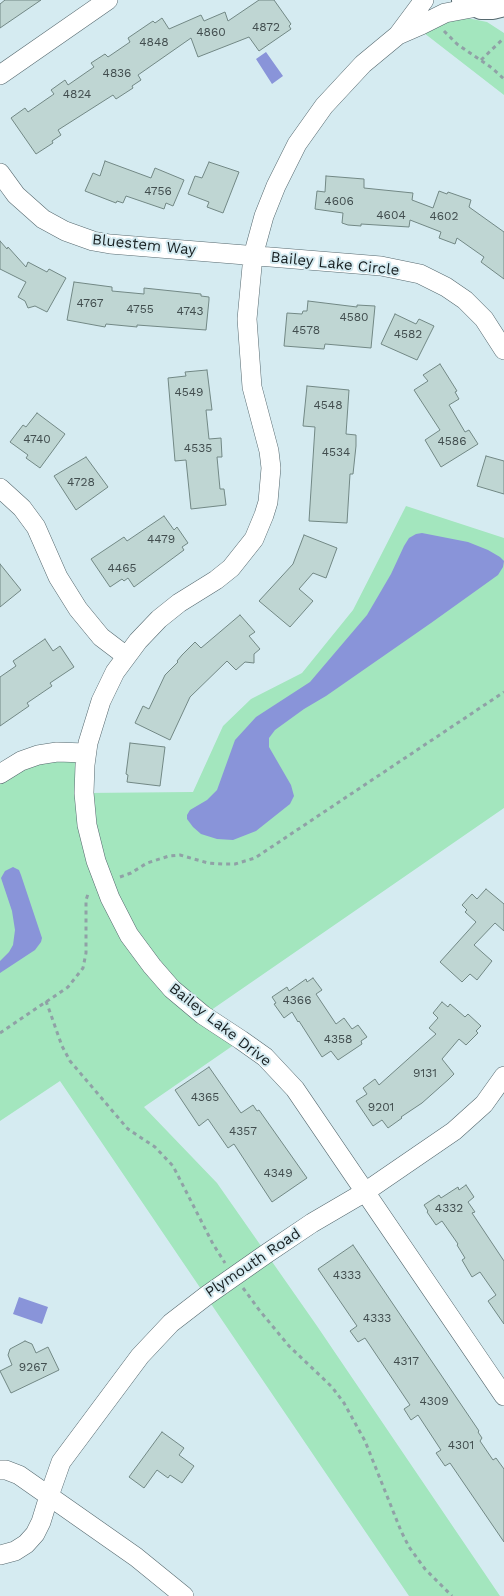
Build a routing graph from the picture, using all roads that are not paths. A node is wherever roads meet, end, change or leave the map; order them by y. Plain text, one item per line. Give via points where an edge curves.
1 (108, 0) edge
2 (424, 0) edge
3 (474, 5) edge
4 (504, 5) edge
5 (504, 21) edge
6 (398, 35) junction
7 (0, 75) edge
8 (0, 173) edge
9 (253, 256) junction
10 (504, 350) edge
11 (0, 488) edge
12 (126, 656) junction
13 (86, 753) junction
14 (0, 774) edge
15 (504, 1076) edge
16 (365, 1192) junction
17 (504, 1396) edge
18 (0, 1470) edge
19 (49, 1496) junction
20 (0, 1555) edge
21 (184, 1596) edge

1 - 7 street
2 - 6 street, Bailey Lake Drive
3 - 4 street via 493,8
3 - 5 street
3 - 6 street, Bailey Lake Drive via 445,13
6 - 9 street, Bailey Lake Drive via 339,88 303,135 273,192
8 - 9 street, Bluestem Way via 36,214 82,238 110,244
9 - 10 street, Bailey Lake Circle via 381,266 420,274 446,287 470,305 484,319
9 - 12 street, Bailey Lake Drive via 247,336 252,387 271,468 264,516 250,545 231,568 168,611
11 - 12 street via 22,508 36,527 58,577 78,610
12 - 13 street, Bailey Lake Drive via 101,701
13 - 14 street via 38,755
13 - 16 street, Bailey Lake Drive via 84,793 91,842 110,898 129,935 172,989 203,1015 252,1048 284,1077
15 - 16 street, Plymouth Road via 465,1123
16 - 17 street, Bailey Lake Drive
16 - 19 street, Plymouth Road via 234,1276 182,1314 148,1346 66,1454
18 - 19 street via 19,1475
19 - 20 street, Plymouth Road via 41,1522 26,1544
19 - 21 street

